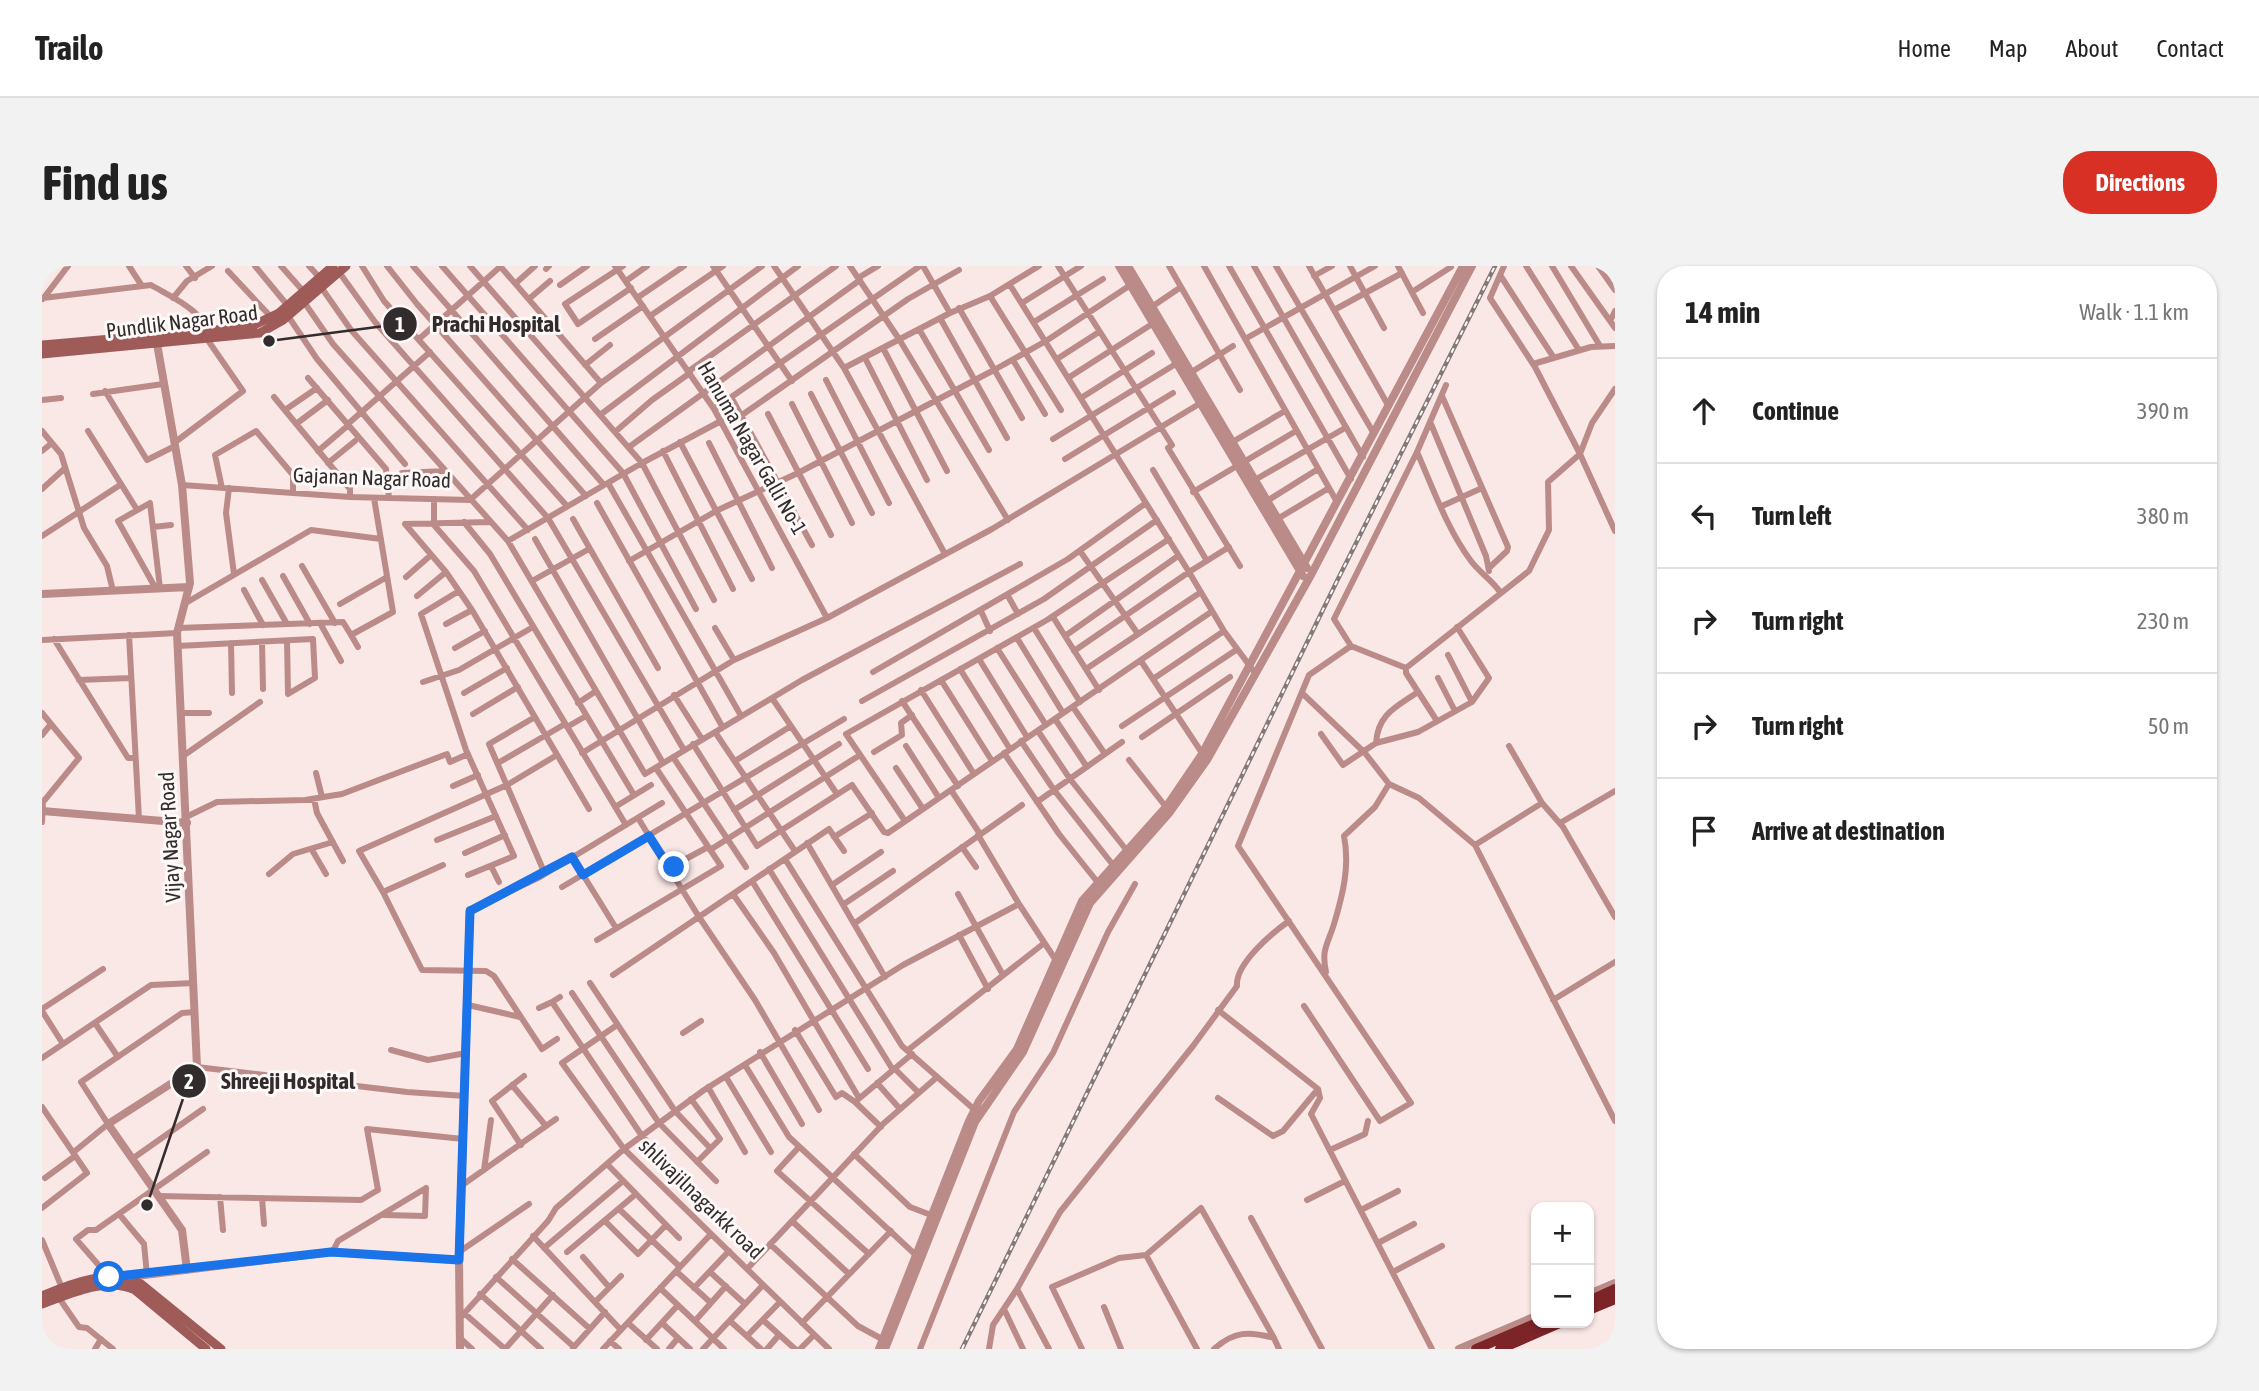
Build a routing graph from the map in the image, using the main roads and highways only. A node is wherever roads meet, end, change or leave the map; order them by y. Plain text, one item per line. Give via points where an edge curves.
1 (340, 268) edge
2 (288, 311) junction
3 (208, 335) junction
4 (156, 340) junction
5 (42, 345) edge
6 (42, 354) edge
7 (126, 1281) junction
8 (1615, 1290) edge
9 (42, 1296) edge
10 (1615, 1298) edge
11 (1594, 1299) edge
12 (42, 1304) edge
13 (1594, 1310) edge
14 (1531, 1326) edge
15 (1548, 1328) edge
16 (206, 1349) edge
17 (221, 1349) edge
18 (1476, 1349) edge
19 (1500, 1349) edge

1 - 2 main road, Pundlik Nagar Road
2 - 3 main road, Pundlik Nagar Road via 250,327
2 - 3 main road, Pundlik Nagar Road via 260,333
3 - 4 main road, Pundlik Nagar Road
4 - 5 main road, Pundlik Nagar Road
4 - 6 main road, Pundlik Nagar Road
7 - 9 main road via 109,1277
7 - 12 main road
7 - 16 main road
7 - 17 main road via 141,1284
8 - 11 highway
10 - 13 highway
14 - 18 highway
15 - 19 highway

